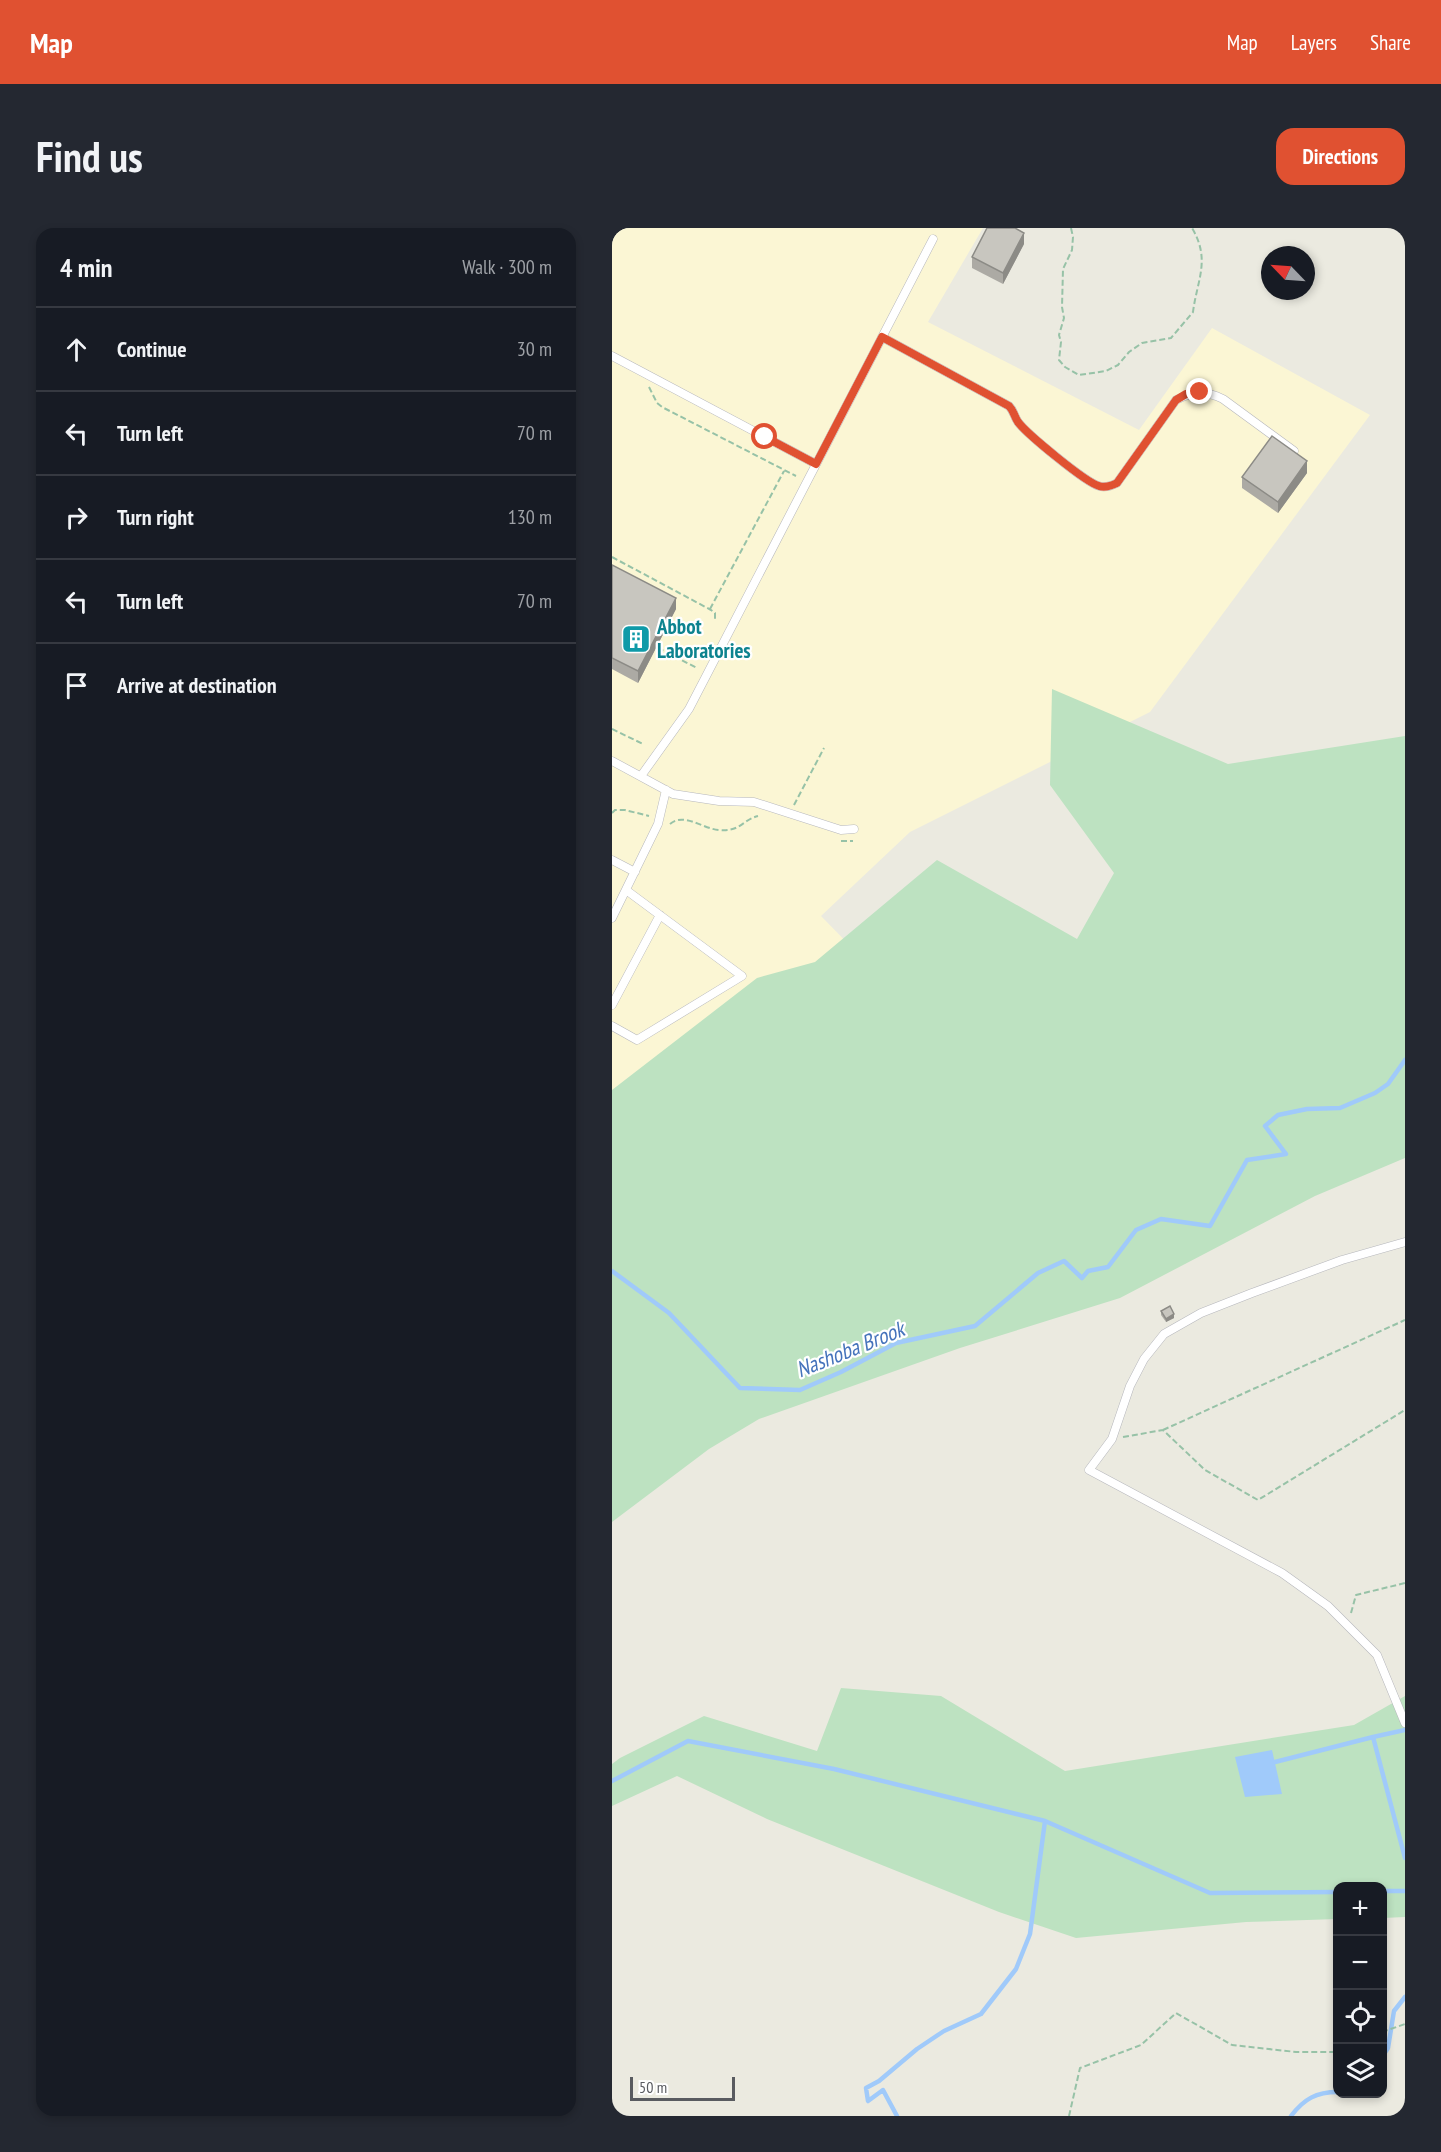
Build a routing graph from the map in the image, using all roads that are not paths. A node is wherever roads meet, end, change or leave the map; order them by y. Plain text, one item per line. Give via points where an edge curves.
1 (933, 239) dead end
2 (882, 337) junction
3 (612, 356) edge
4 (1294, 451) edge
5 (816, 464) junction
6 (612, 761) edge
7 (640, 776) junction
8 (666, 790) junction
9 (854, 829) dead end
10 (612, 860) edge
11 (635, 872) junction
12 (626, 890) junction
13 (660, 915) junction
14 (612, 918) edge
15 (612, 1005) edge
16 (612, 1026) edge
17 (1405, 1242) edge
18 (1405, 1723) edge

1 - 2 lane
2 - 4 lane via 1009,406 1017,421 1070,467 1099,486 1117,483 1176,400 1186,394 1200,392 1223,399
2 - 5 lane
3 - 5 lane
5 - 7 lane via 689,709
6 - 7 lane
7 - 8 lane
8 - 9 lane via 719,801 754,802 841,830
8 - 11 lane via 658,824
10 - 11 lane
11 - 12 lane
12 - 13 lane
12 - 14 lane
13 - 15 lane
13 - 16 lane via 742,976 637,1040
17 - 18 lane via 1252,1293 1201,1313 1164,1334 1144,1359 1112,1439 1089,1470 1282,1573 1328,1606 1377,1655

